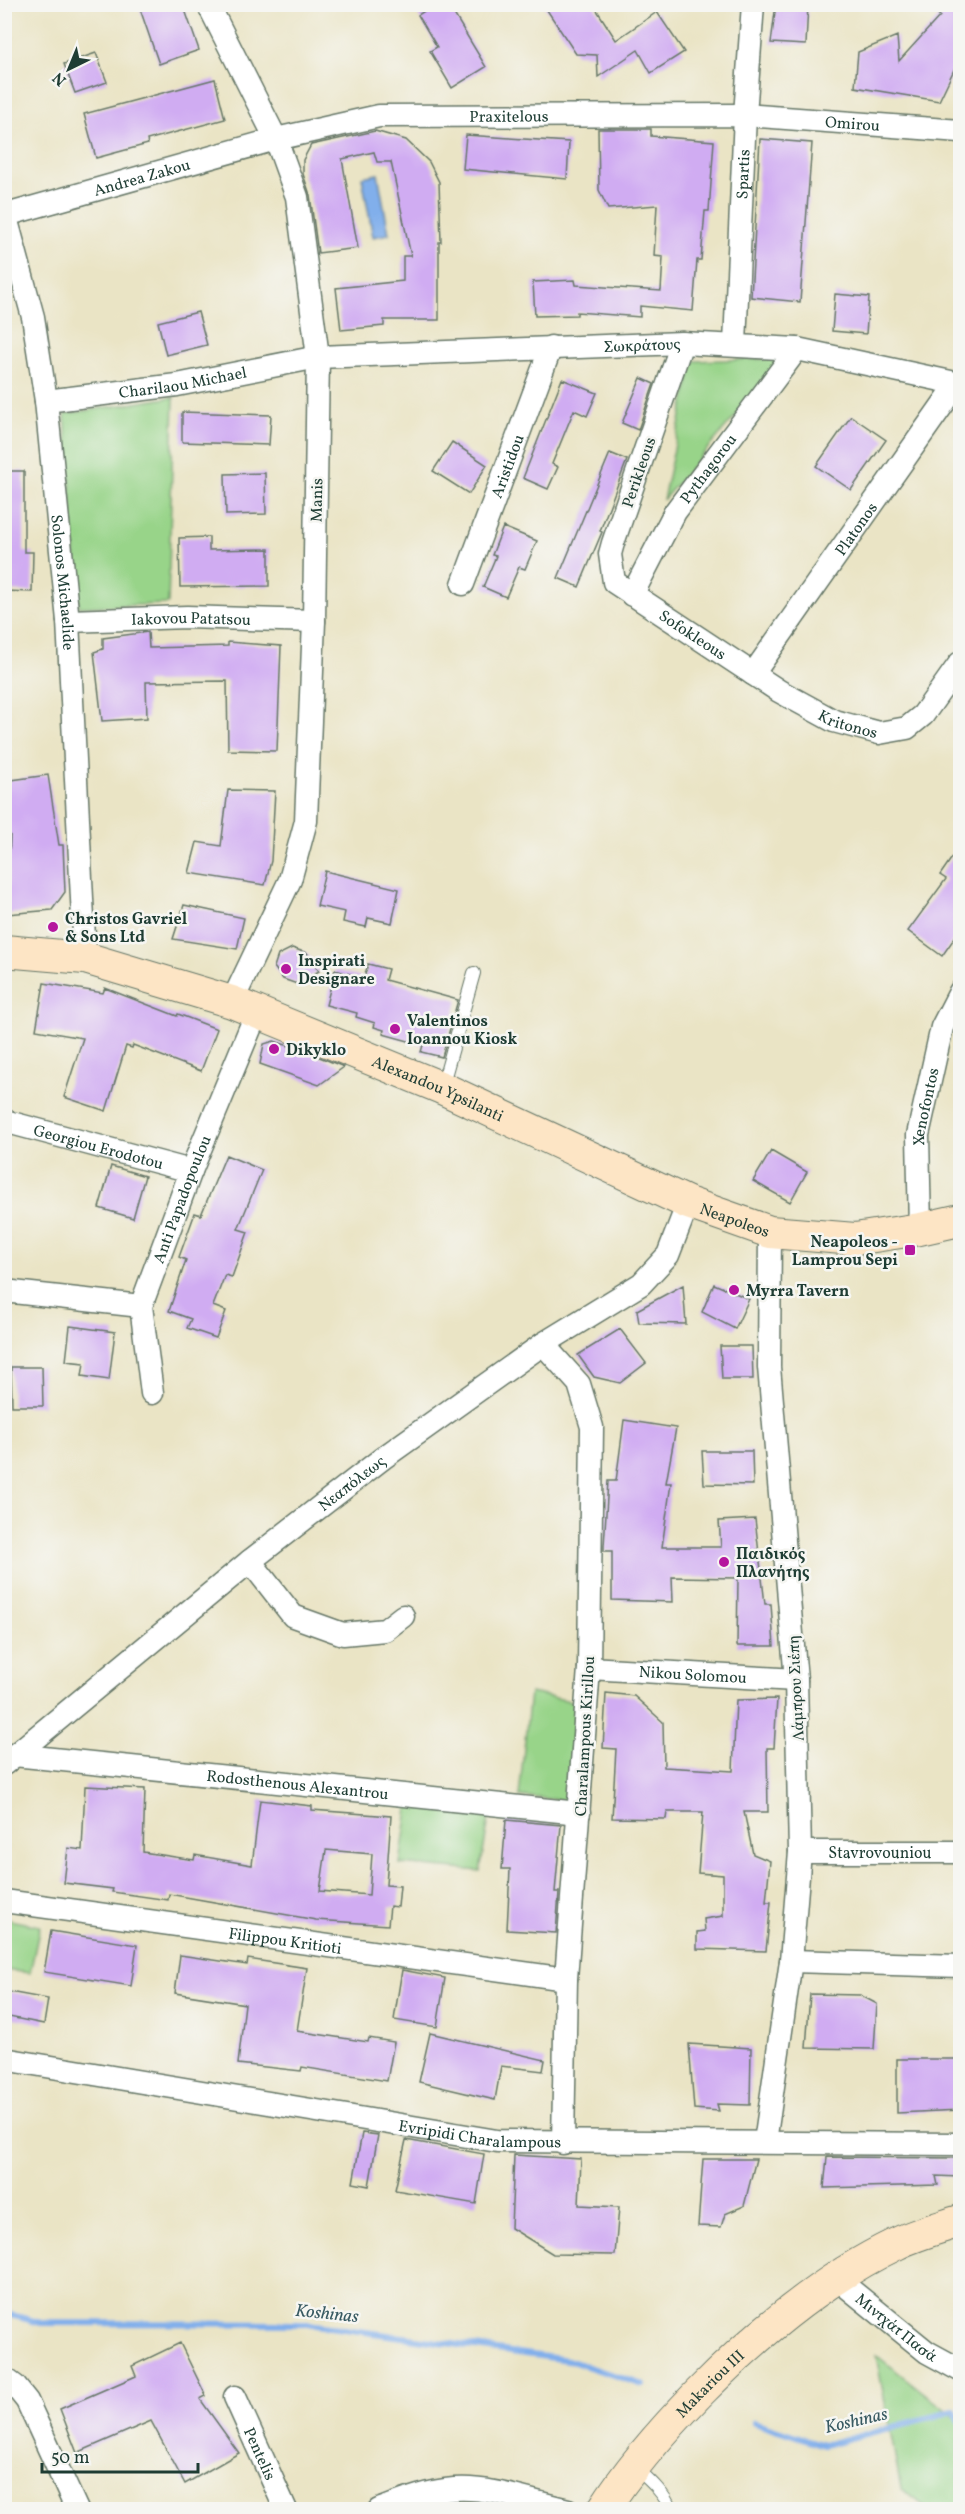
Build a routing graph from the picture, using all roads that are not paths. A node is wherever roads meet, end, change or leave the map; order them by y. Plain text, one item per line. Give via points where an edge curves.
1 (208, 4) edge
2 (753, 4) edge
3 (745, 116) junction
4 (960, 131) edge
5 (276, 139) junction
6 (5, 212) edge
7 (11, 255) edge
8 (682, 343) junction
9 (735, 344) junction
10 (551, 348) junction
11 (797, 349) junction
12 (318, 357) junction
13 (959, 383) edge
14 (46, 401) junction
15 (463, 584) dead end
16 (632, 595) junction
17 (68, 621) junction
18 (314, 621) junction
19 (960, 663) edge
20 (753, 674) junction
21 (4, 951) edge
22 (85, 958) junction
23 (474, 974) dead end
24 (960, 992) edge
25 (245, 1007) junction
26 (442, 1088) junction
27 (4, 1121) edge
28 (191, 1171) junction
29 (688, 1203) junction
30 (960, 1220) edge
31 (920, 1229) junction
32 (770, 1232) junction
33 (4, 1292) edge
34 (141, 1306) junction
35 (543, 1344) junction
36 (152, 1393) dead end
37 (250, 1561) junction
38 (403, 1616) dead end
39 (589, 1668) junction
40 (796, 1680) junction
41 (9, 1759) edge
42 (579, 1813) junction
43 (800, 1852) junction
44 (960, 1852) edge
45 (4, 1902) edge
46 (791, 1960) junction
47 (960, 1966) edge
48 (566, 1979) junction
49 (4, 2059) edge
50 (765, 2142) junction
51 (563, 2143) junction
52 (960, 2144) edge
53 (960, 2221) edge
54 (836, 2278) junction
55 (960, 2370) edge
56 (4, 2378) edge
57 (235, 2397) dead end
58 (633, 2465) junction
59 (77, 2510) edge
60 (286, 2510) edge
61 (379, 2510) edge
62 (567, 2510) edge
63 (603, 2510) edge
64 (671, 2510) edge

1 - 5 street, Manis
2 - 3 street, Spartis
3 - 4 street, Omirou
3 - 5 street, Praxitelous via 380,116
3 - 9 street, Spartis
5 - 6 street, Andrea Zakou
5 - 12 street, Manis via 297,197
6 - 7 street, Solonos Michaelide
7 - 14 street, Solonos Michaelide via 33,317
8 - 9 street, Σωκράτους
8 - 10 street, Σωκράτους
8 - 16 street, Perikleous via 610,554 614,582
9 - 11 street, Σωκράτους
10 - 12 street, Σωκράτους
10 - 15 street, Aristidou
11 - 13 street, Σωκράτους
11 - 16 street, Pythagorou via 675,512
12 - 14 street, Charilaou Michael via 177,386
12 - 18 street, Manis
13 - 20 street, Platonos
14 - 17 street, Solonos Michaelide
16 - 20 street, Sofokleous
17 - 18 street, Iakovou Patatsou via 187,617
17 - 22 street, Solonos Michaelide
18 - 25 street, Manis via 306,821 290,880
19 - 20 street, Kritonos via 907,729 879,734 834,721
21 - 22 main road, Alexandou Ypsilanti
22 - 25 main road, Alexandou Ypsilanti
23 - 26 lane
24 - 31 street, Xenofontos via 942,1027 918,1135
25 - 26 main road, Alexandou Ypsilanti
25 - 28 street, Anti Papadopoulou
26 - 29 main road, Alexandou Ypsilanti
27 - 28 street, Georgiou Erodotou
28 - 34 street, Anti Papadopoulou
29 - 32 main road, Neapoleos
29 - 35 street, Νεαπόλεως via 668,1255 641,1284
30 - 31 main road, Neapoleos
31 - 32 main road, Neapoleos via 855,1239
32 - 40 street, Λάμπρου Σιέπη via 769,1367
33 - 34 street
34 - 36 street, Anti Papadopoulou
35 - 37 street, Νεαπόλεως via 383,1458
35 - 39 street, Charalampous Kirillou via 579,1384 592,1427
37 - 38 street via 293,1616 343,1634 385,1630
37 - 41 street, Νεαπόλεως
39 - 40 street, Nikou Solomou
39 - 42 street, Charalampous Kirillou
40 - 43 street, Λάμπρου Σιέπη
41 - 42 street, Rodosthenous Alexantrou
42 - 48 street, Charalampous Kirillou
43 - 44 street, Stavrovouniou
43 - 46 street, Λάμπρου Σιέπη
45 - 48 street, Filippou Kritioti
46 - 47 street
46 - 50 street, Λάμπρου Σιέπη
48 - 51 street, Charalampous Kirillou
49 - 51 street, Evripidi Charalampous via 497,2141
50 - 51 street, Evripidi Charalampous
50 - 52 street, Evripidi Charalampous
53 - 54 main road, Makariou III via 897,2243
54 - 55 street, Μιντχάτ Πασά via 927,2352
54 - 58 main road, Makariou III via 739,2352
56 - 59 street via 27,2401
57 - 60 street, Pentelis
58 - 63 main road, Makariou III
58 - 64 lane via 653,2483
61 - 62 street via 429,2493 455,2489

